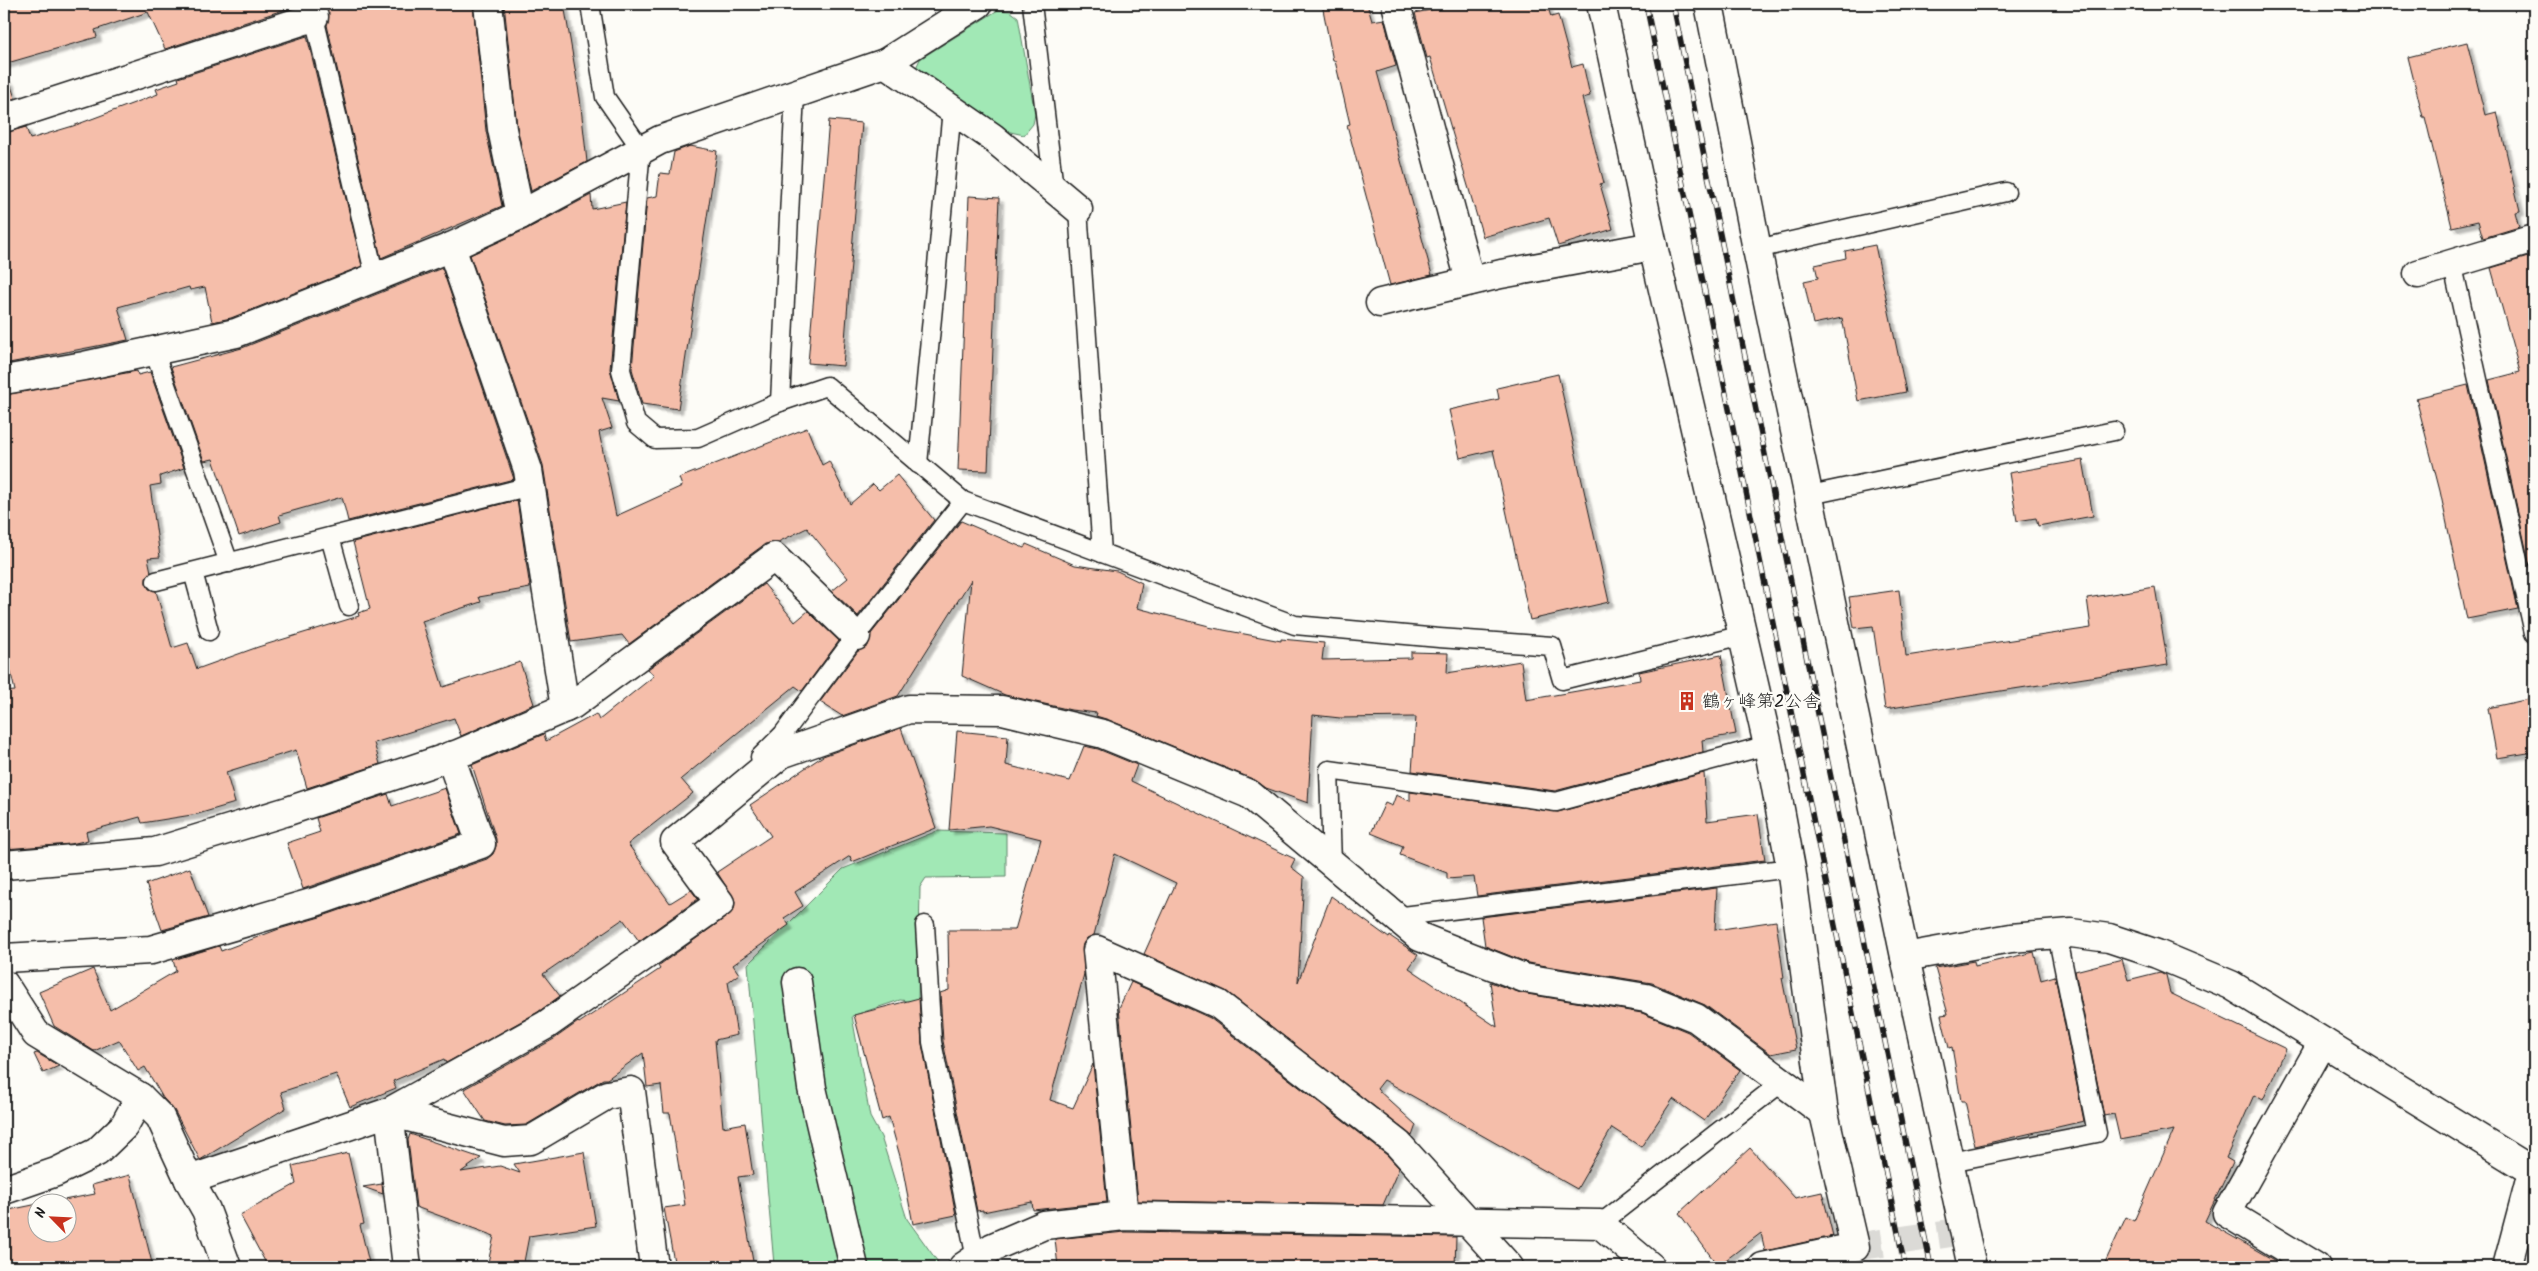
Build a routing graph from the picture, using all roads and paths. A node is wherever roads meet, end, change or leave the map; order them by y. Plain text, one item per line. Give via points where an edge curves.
1 (488, 4) edge
2 (590, 4) edge
3 (978, 4) edge
4 (1032, 4) edge
5 (1396, 4) edge
6 (1601, 4) edge
7 (1710, 4) edge
8 (313, 10) edge
9 (885, 63) junction
10 (795, 93) junction
11 (952, 109) junction
12 (4, 118) edge
13 (641, 150) junction
14 (1054, 189) junction
15 (2006, 192) dead end
16 (1078, 209) joint
17 (520, 215) junction
18 (2534, 239) edge
19 (1653, 246) junction
20 (451, 247) junction
21 (1757, 249) junction
22 (2452, 262) junction
23 (2418, 274) dead end
24 (375, 278) junction
25 (1470, 282) junction
26 (1380, 304) dead end
27 (154, 350) junction
28 (4, 380) edge
29 (780, 402) junction
30 (2114, 431) dead end
31 (918, 464) junction
32 (530, 486) junction
33 (1810, 495) junction
34 (963, 501) junction
35 (330, 538) junction
36 (1102, 553) junction
37 (229, 563) junction
38 (194, 572) junction
39 (156, 581) dead end
40 (349, 606) dead end
41 (209, 630) dead end
42 (2534, 633) edge
43 (1743, 635) junction
44 (856, 636) junction
45 (565, 708) junction
46 (1768, 745) junction
47 (450, 756) junction
48 (675, 842) junction
49 (1332, 864) junction
50 (4, 865) edge
51 (1791, 868) junction
52 (1395, 917) junction
53 (925, 926) dead end
54 (2057, 934) junction
55 (4, 958) edge
56 (1905, 958) junction
57 (797, 982) dead end
58 (4, 984) edge
59 (2323, 1042) junction
60 (1782, 1082) junction
61 (140, 1097) junction
62 (389, 1112) junction
63 (1824, 1113) junction
64 (1950, 1162) junction
65 (2533, 1168) edge
66 (189, 1180) junction
67 (4, 1190) edge
68 (1124, 1216) junction
69 (1468, 1221) junction
70 (1600, 1224) junction
71 (970, 1263) edge
72 (227, 1267) edge
73 (407, 1267) edge
74 (654, 1267) edge
75 (854, 1267) edge
76 (1509, 1267) edge
77 (1651, 1267) edge
78 (1763, 1267) edge
79 (1972, 1267) edge
80 (2316, 1267) edge
81 (2507, 1267) edge

1 - 17 street via 502,129
2 - 13 lane via 605,97
3 - 9 street
4 - 14 lane
5 - 25 street
6 - 19 street
7 - 21 street
8 - 12 street
8 - 24 lane
9 - 10 street
9 - 11 street
10 - 13 street via 660,140
10 - 29 lane
11 - 14 street via 992,137
11 - 31 lane
13 - 17 street
13 - 29 lane via 621,370 636,423 655,439 698,438
14 - 16 street
15 - 21 lane
16 - 36 lane
17 - 20 street
18 - 22 street
19 - 25 street
19 - 43 street
20 - 24 street
20 - 32 street via 528,470
21 - 33 street
22 - 23 street
22 - 42 lane
24 - 27 street via 236,332
25 - 26 street
27 - 28 street
27 - 37 lane
29 - 31 lane via 827,386
30 - 33 lane
31 - 34 lane
32 - 35 lane
32 - 45 street
33 - 56 street
34 - 36 lane
34 - 44 lane
35 - 37 lane
35 - 40 lane
36 - 43 lane via 1295,625 1552,646 1562,680
37 - 38 lane
38 - 39 lane
38 - 41 lane
43 - 46 street
44 - 45 street via 774,557
44 - 48 lane via 783,734
45 - 47 street
46 - 49 lane via 1556,802 1329,770
46 - 51 street
47 - 50 street via 156,852
47 - 55 street via 481,844 315,902 151,950
48 - 49 street via 781,754 909,709 1002,710 1103,734 1249,794
48 - 62 street via 720,903 546,1025
49 - 52 street
51 - 52 lane
51 - 63 street
52 - 60 street via 1420,937 1524,978 1646,998 1696,1018
53 - 71 lane via 932,1042
54 - 56 street via 2011,938
54 - 59 street via 2108,938 2157,954 2231,985
54 - 64 lane via 2097,1133
56 - 64 street
57 - 75 street via 812,1088
58 - 61 street via 36,1034
59 - 65 street
59 - 80 street via 2227,1213
60 - 63 street
60 - 70 lane
61 - 66 street via 160,1118
61 - 67 street via 124,1126 97,1152 56,1172
62 - 66 street
62 - 73 street
62 - 74 street via 504,1142 531,1140 607,1094 631,1091
63 - 78 street via 1855,1247
64 - 79 street
65 - 81 street
66 - 72 street via 206,1210
68 - 69 street
68 - 69 street via 1097,950 1218,1004 1398,1144
68 - 71 street via 1044,1225 993,1247
69 - 70 street
69 - 76 street
70 - 77 street

